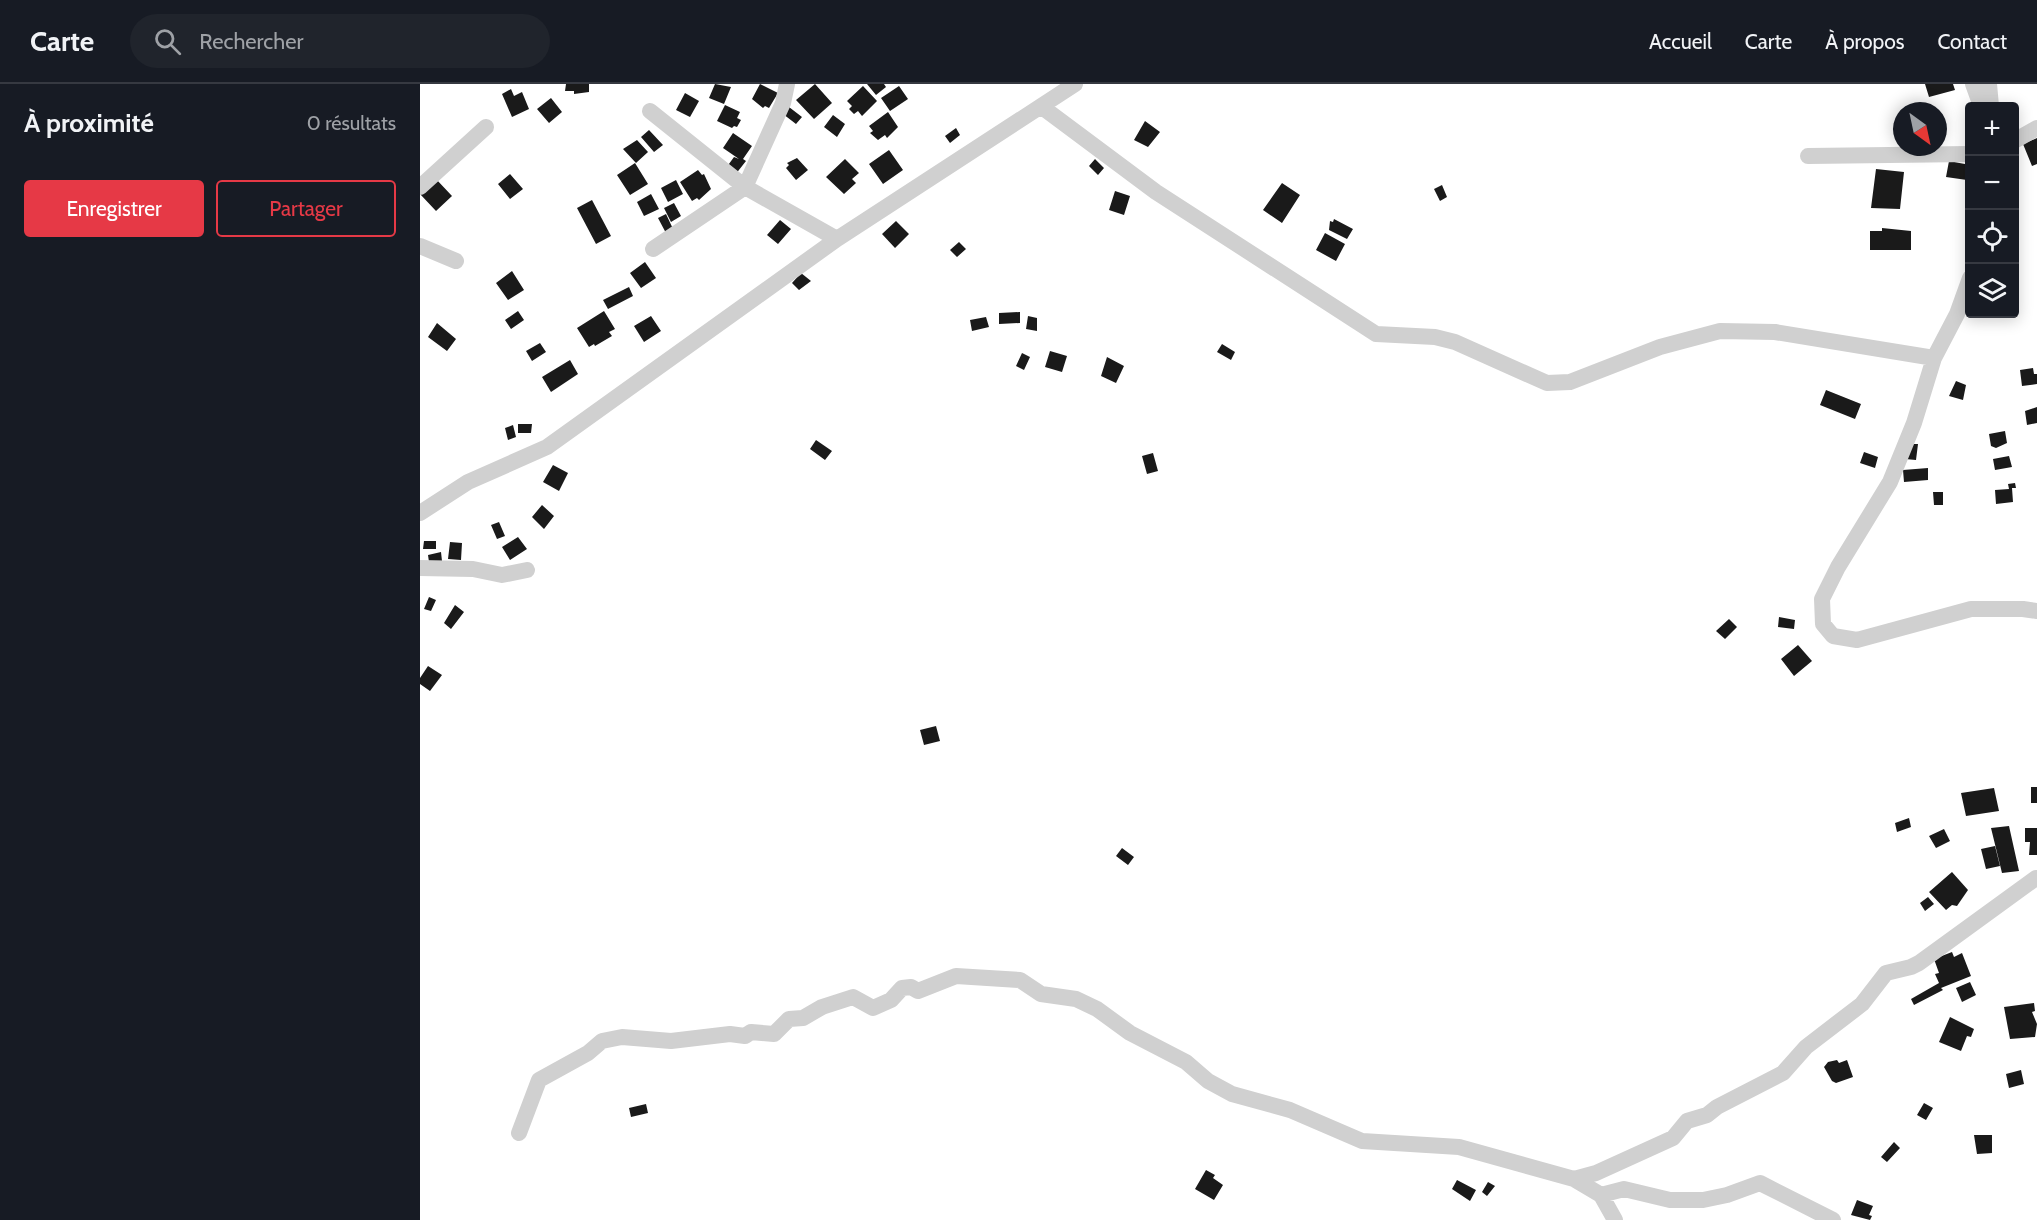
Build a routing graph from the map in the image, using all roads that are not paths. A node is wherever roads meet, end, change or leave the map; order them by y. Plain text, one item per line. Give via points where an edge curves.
1 (787, 84) edge
2 (1075, 84) edge
3 (1973, 84) edge
4 (1989, 84) edge
5 (1980, 102) edge
6 (1991, 102) edge
7 (1042, 107) junction
8 (650, 111) dead end
9 (486, 127) dead end
10 (2037, 128) edge
11 (2019, 138) edge
12 (1965, 154) edge
13 (1808, 156) dead end
14 (420, 187) edge
15 (745, 187) junction
16 (837, 238) junction
17 (420, 246) edge
18 (653, 249) dead end
19 (456, 261) dead end
20 (1965, 293) edge
21 (1934, 358) junction
22 (420, 513) edge
23 (420, 568) edge
24 (527, 570) dead end
25 (2037, 611) edge
26 (2037, 879) edge
27 (519, 1133) dead end
28 (1574, 1179) junction
29 (1601, 1195) junction
30 (1615, 1220) edge
31 (1833, 1220) edge

1 - 15 street via 783,103
2 - 7 street
3 - 5 street
4 - 6 street
7 - 16 street
7 - 21 street via 1156,192 1376,334 1455,342 1547,383 1570,382 1660,347 1720,331 1775,332
8 - 15 street
9 - 14 street
10 - 11 street
12 - 13 street
15 - 16 street
15 - 18 street
16 - 22 street via 547,447 468,482
17 - 19 street
20 - 21 street
21 - 25 street via 1890,482 1822,598 1823,624 1833,636 1857,640 1971,609
23 - 24 street via 473,569 502,575
26 - 28 street via 1919,963 1886,973 1862,1004 1806,1047 1783,1073 1707,1115 1687,1121 1673,1138
27 - 28 street via 539,1080 602,1041 774,1034 789,1019 803,1018 853,997 873,1008 891,1000 902,988 918,991 956,976 1020,980 1041,994 1076,999 1130,1033 1170,1052 1232,1094 1290,1110 1362,1141 1459,1147
28 - 29 street
29 - 30 street
29 - 31 street via 1624,1189 1670,1200 1703,1200 1760,1183

